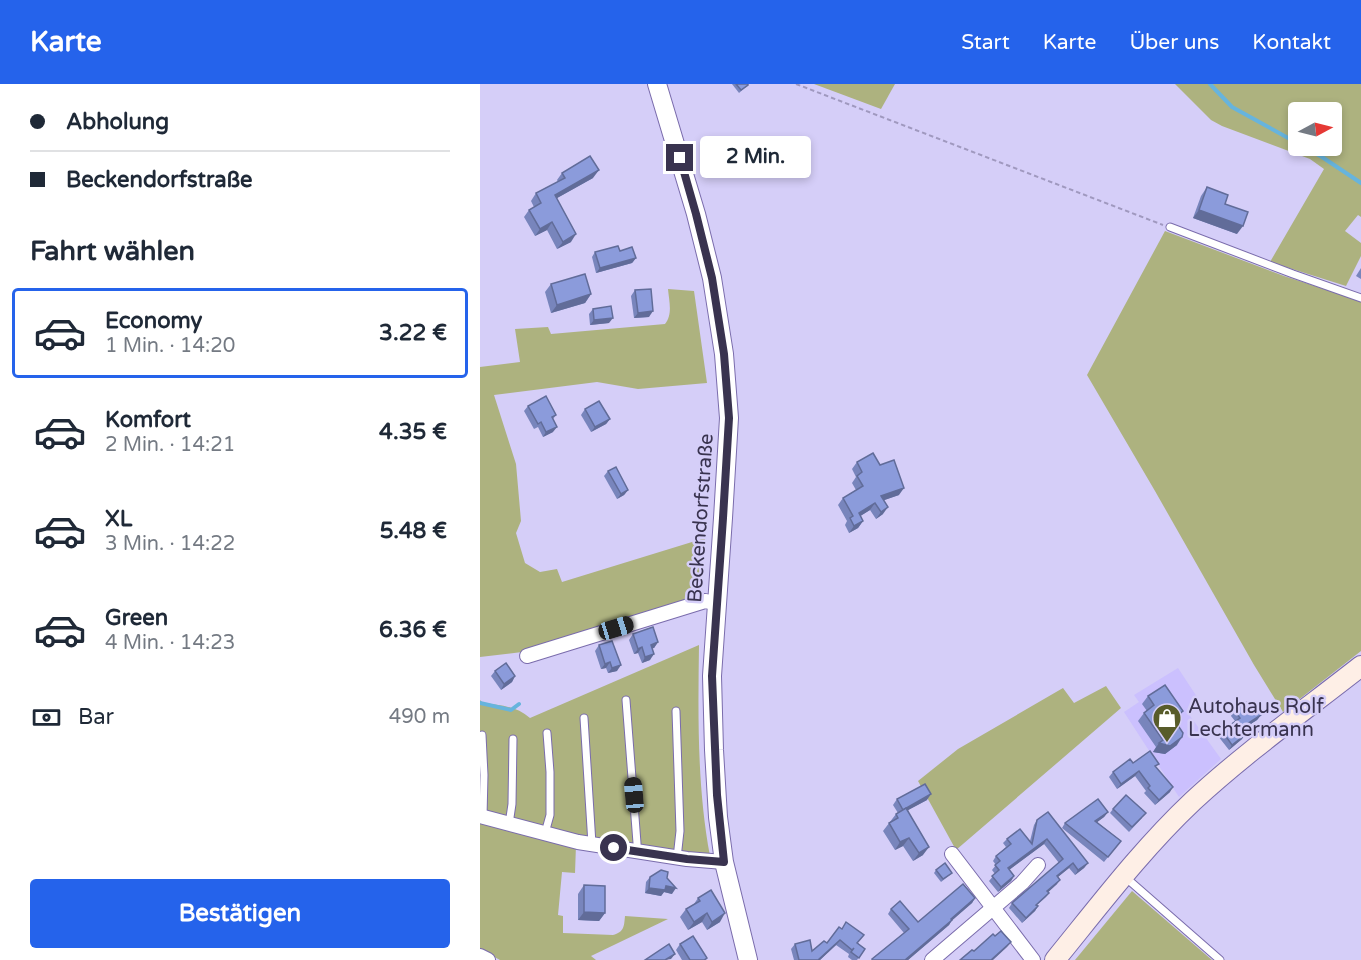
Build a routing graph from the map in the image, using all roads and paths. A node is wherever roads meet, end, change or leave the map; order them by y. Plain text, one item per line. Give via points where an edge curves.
1 (657, 84) edge
2 (796, 84) edge
3 (1170, 227) joint
4 (1361, 298) edge
5 (716, 603) junction
6 (527, 656) dead end
7 (1361, 666) edge
8 (626, 700) dead end
9 (676, 711) dead end
10 (584, 718) dead end
11 (547, 733) dead end
12 (482, 735) dead end
13 (513, 739) dead end
14 (482, 817) edge
15 (509, 824) junction
16 (545, 833) junction
17 (592, 844) junction
18 (637, 851) junction
19 (952, 854) dead end
20 (677, 858) junction
21 (724, 862) junction
22 (1038, 865) dead end
23 (1124, 876) junction
24 (994, 908) junction
25 (480, 956) edge
26 (488, 960) edge
27 (748, 960) edge
28 (932, 960) edge
29 (1033, 960) edge
30 (1055, 960) edge
31 (1220, 960) edge

1 - 5 street, Beckendorfstraße via 712,278 724,354 729,418
2 - 3 path
3 - 4 lane
5 - 6 street via 705,601
5 - 21 street, Beckendorfstraße via 712,697
7 - 23 main road via 1193,801
8 - 18 lane
9 - 20 lane via 680,831
10 - 17 lane
11 - 16 lane via 550,815
12 - 14 lane
13 - 15 lane
14 - 15 street
15 - 16 street
16 - 17 street
17 - 18 street
18 - 20 street
19 - 24 street
20 - 21 street
21 - 27 street, Beckendorfstraße
22 - 24 street
23 - 30 main road
23 - 31 lane
24 - 28 street
24 - 29 street
25 - 26 street

